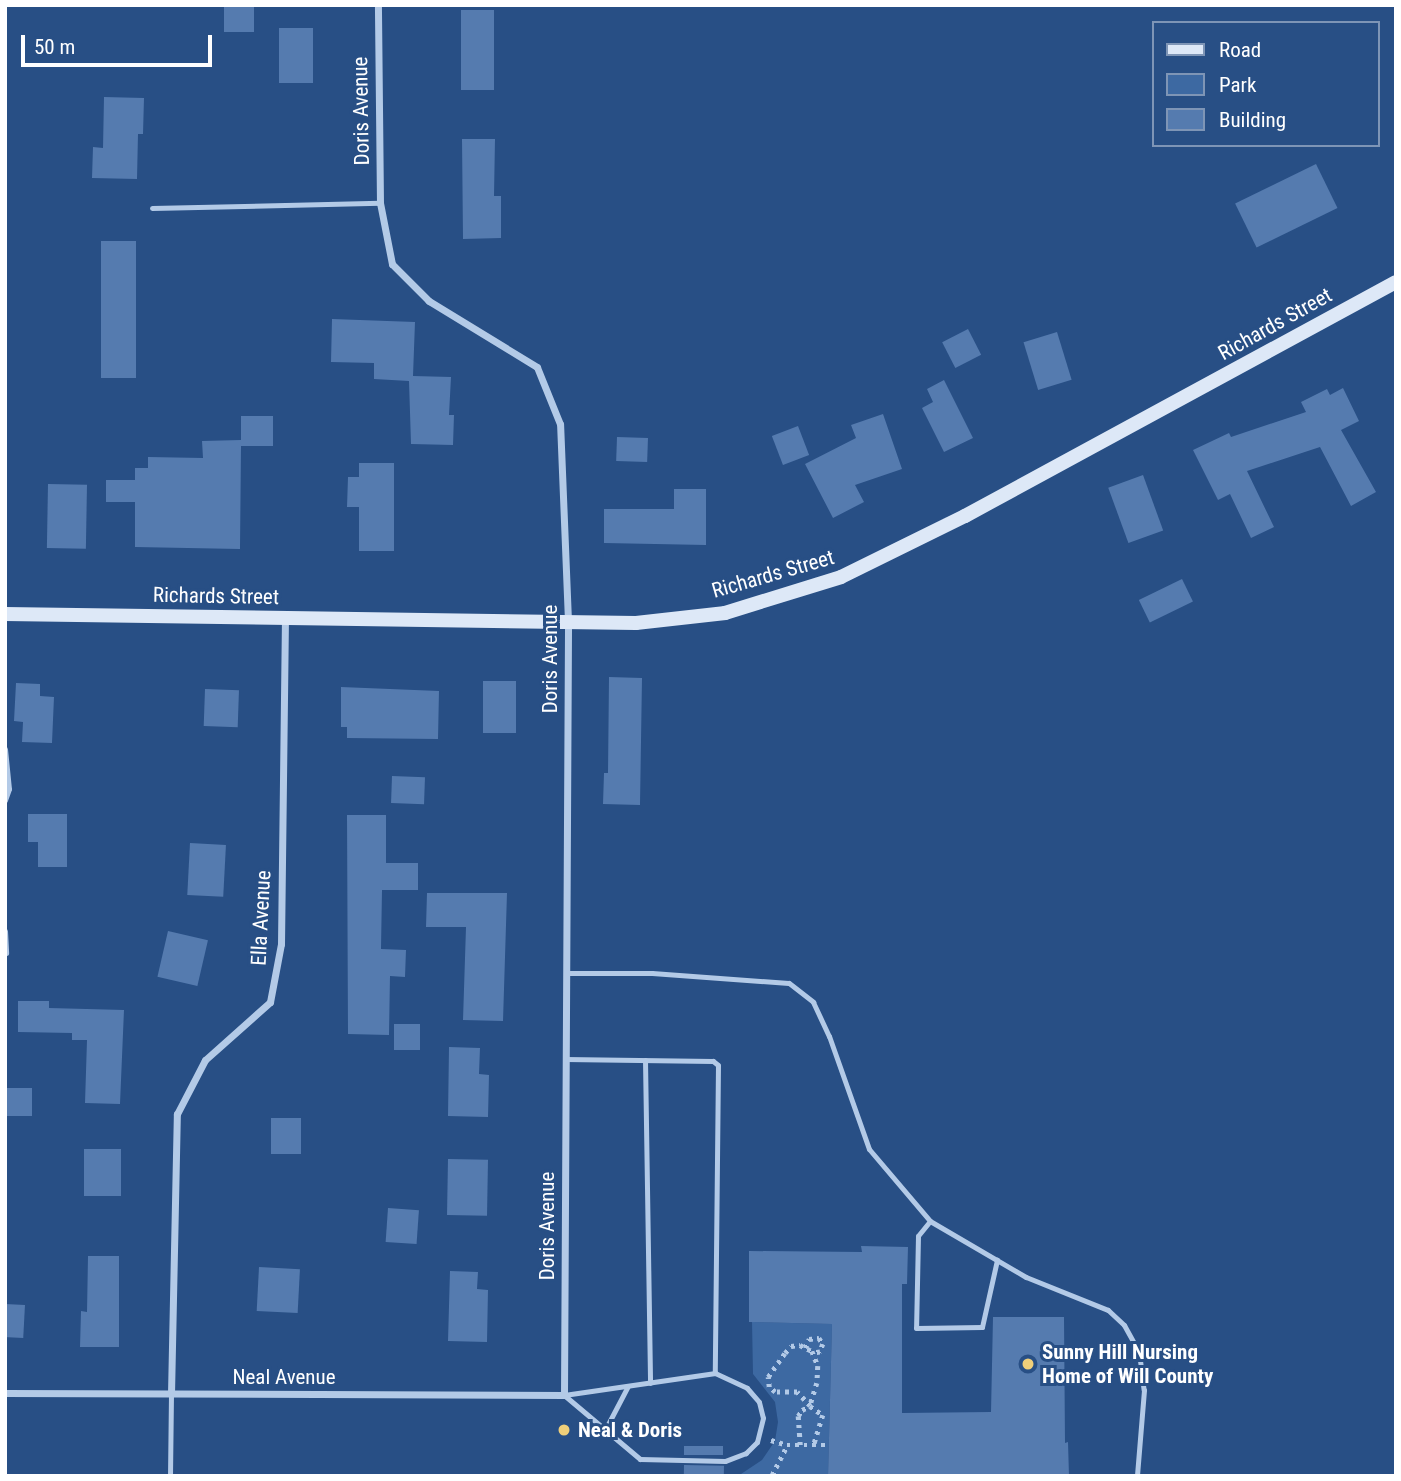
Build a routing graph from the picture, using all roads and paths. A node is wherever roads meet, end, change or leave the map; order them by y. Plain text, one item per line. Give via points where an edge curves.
1 (378, 5) edge
2 (380, 203) junction
3 (152, 208) dead end
4 (1396, 282) edge
5 (5, 614) edge
6 (285, 617) junction
7 (568, 621) junction
8 (5, 748) edge
9 (5, 800) edge
10 (5, 931) edge
11 (6, 953) edge
12 (566, 972) junction
13 (565, 1059) junction
14 (645, 1060) junction
15 (930, 1221) junction
16 (997, 1260) junction
17 (805, 1348) junction
18 (813, 1353) junction
19 (715, 1373) junction
20 (650, 1383) junction
21 (628, 1386) junction
22 (797, 1392) junction
23 (5, 1393) edge
24 (171, 1394) junction
25 (811, 1394) junction
26 (564, 1395) junction
27 (810, 1406) junction
28 (606, 1428) junction
29 (769, 1439) dead end
30 (787, 1445) junction
31 (800, 1445) junction
32 (814, 1445) junction
33 (828, 1445) dead end
34 (772, 1475) edge
35 (170, 1476) edge
36 (1137, 1476) edge

1 - 2 street, Doris Avenue
2 - 3 lane
2 - 7 street, Doris Avenue via 392,264 429,301 537,366 560,424
4 - 7 street, Richards Street via 976,510 841,577 725,613 636,623
5 - 6 street, Richards Street
6 - 7 street, Richards Street
6 - 24 street, Ella Avenue via 281,944 270,1002 205,1060 177,1114
7 - 12 street, Doris Avenue
8 - 9 lane via 9,789
10 - 11 lane
12 - 13 street, Doris Avenue
12 - 15 lane via 789,983 813,1002 869,1149
13 - 14 lane
13 - 26 street, Doris Avenue
14 - 19 lane via 713,1061 718,1065
14 - 20 lane
15 - 16 lane
15 - 16 lane via 918,1236 916,1328 982,1327
16 - 36 lane via 1026,1277 1108,1310 1125,1325 1139,1352 1144,1390
17 - 18 path
17 - 18 path via 809,1339 820,1338 820,1352
17 - 22 path via 791,1346 768,1377 775,1392
18 - 25 path via 817,1374
19 - 20 lane
19 - 28 lane via 747,1388 759,1402 764,1418 757,1442 746,1453 711,1462 640,1459
20 - 21 lane
21 - 26 lane
21 - 28 lane
22 - 25 path
22 - 27 path
23 - 24 street, Neal Avenue
24 - 26 street, Neal Avenue
24 - 35 lane
25 - 27 path
26 - 28 lane
27 - 31 path via 798,1416
27 - 32 path via 823,1415
29 - 30 path
30 - 31 path
30 - 34 path
31 - 32 path
32 - 33 path

